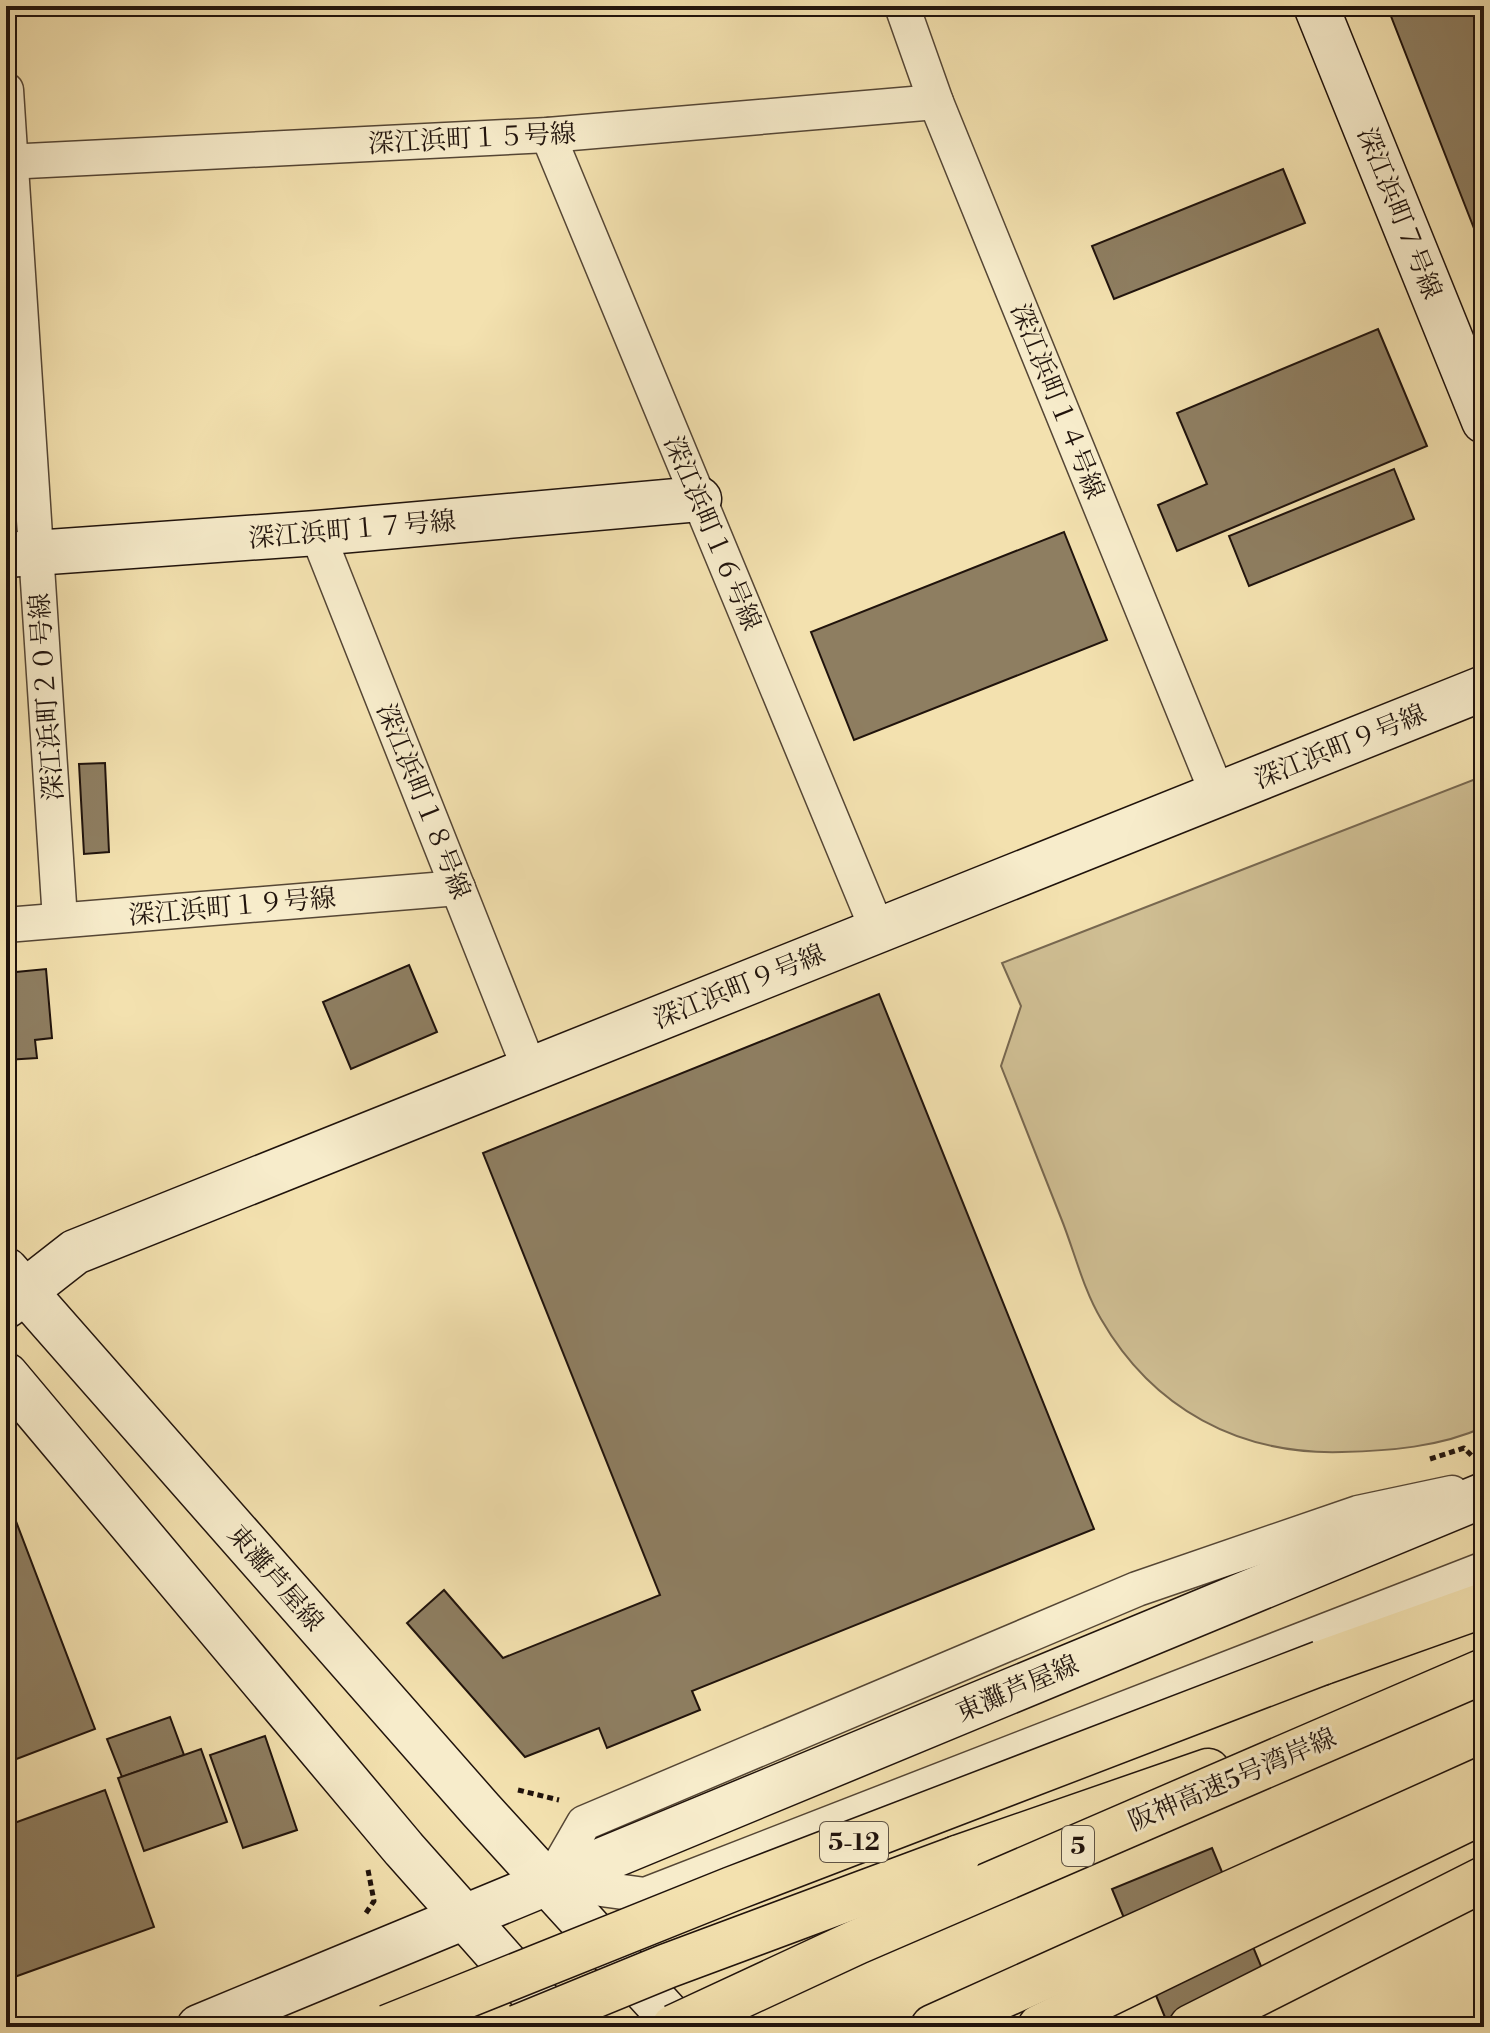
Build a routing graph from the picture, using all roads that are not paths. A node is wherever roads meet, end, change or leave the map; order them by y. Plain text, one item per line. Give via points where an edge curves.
1 (902, 6) edge
2 (1316, 6) edge
3 (6, 90) edge
4 (936, 102) junction
5 (548, 135) junction
6 (8, 162) edge
7 (1484, 421) edge
8 (699, 499) junction
9 (317, 533) junction
10 (22, 554) edge
11 (1484, 688) edge
12 (1218, 795) junction
13 (458, 888) junction
14 (60, 920) junction
15 (6, 925) edge
16 (878, 931) junction
17 (530, 1070) junction
18 (12, 1289) edge
19 (6, 1375) edge
20 (1484, 1486) edge
21 (1484, 1495) edge
22 (1484, 1569) edge
23 (1484, 1605) edge
24 (1484, 1673) edge
25 (1484, 1779) edge
26 (1484, 1811) edge
27 (1484, 1879) edge
28 (550, 1882) junction
29 (467, 1917) junction
30 (199, 2027) edge
31 (388, 2027) edge
32 (518, 2027) edge
33 (562, 2027) edge
34 (677, 2027) edge
35 (933, 2027) edge
36 (1040, 2027) edge
37 (1191, 2027) edge

1 - 4 street, 深江浜町１４号線
2 - 7 street, 深江浜町７号線
3 - 6 street, 深江浜町２０号線
4 - 5 street, 深江浜町１５号線
4 - 12 street, 深江浜町１４号線
5 - 6 street, 深江浜町１５号線
5 - 8 street, 深江浜町１６号線
6 - 10 street, 深江浜町２０号線
8 - 9 street, 深江浜町１７号線
8 - 16 street, 深江浜町１６号線
9 - 10 street, 深江浜町１７号線
9 - 13 street, 深江浜町１８号線
10 - 14 street, 深江浜町２０号線
11 - 12 street, 深江浜町９号線
12 - 16 street, 深江浜町９号線
13 - 14 street, 深江浜町１９号線
13 - 17 street, 深江浜町１８号線
14 - 15 street, 深江浜町１９号線
16 - 17 street, 深江浜町９号線
17 - 18 street, 深江浜町９号線 via 75,1252
18 - 28 street, 東灘芦屋線
19 - 29 street
20 - 28 street via 1358,1513 1137,1589 906,1684 584,1823
21 - 28 street, 東灘芦屋線
22 - 28 street via 645,1895
23 - 31 highway, 5-12, bridge via 732,1889
24 - 32 highway, 5, bridge via 957,1858
24 - 34 highway, 阪神高速5号湾岸線 / 5, bridge via 857,1942
25 - 35 highway
26 - 36 highway
27 - 37 highway
28 - 29 street, 東灘芦屋線
28 - 34 street, 東灘芦屋線
29 - 30 street, 東灘芦屋線
29 - 33 street

